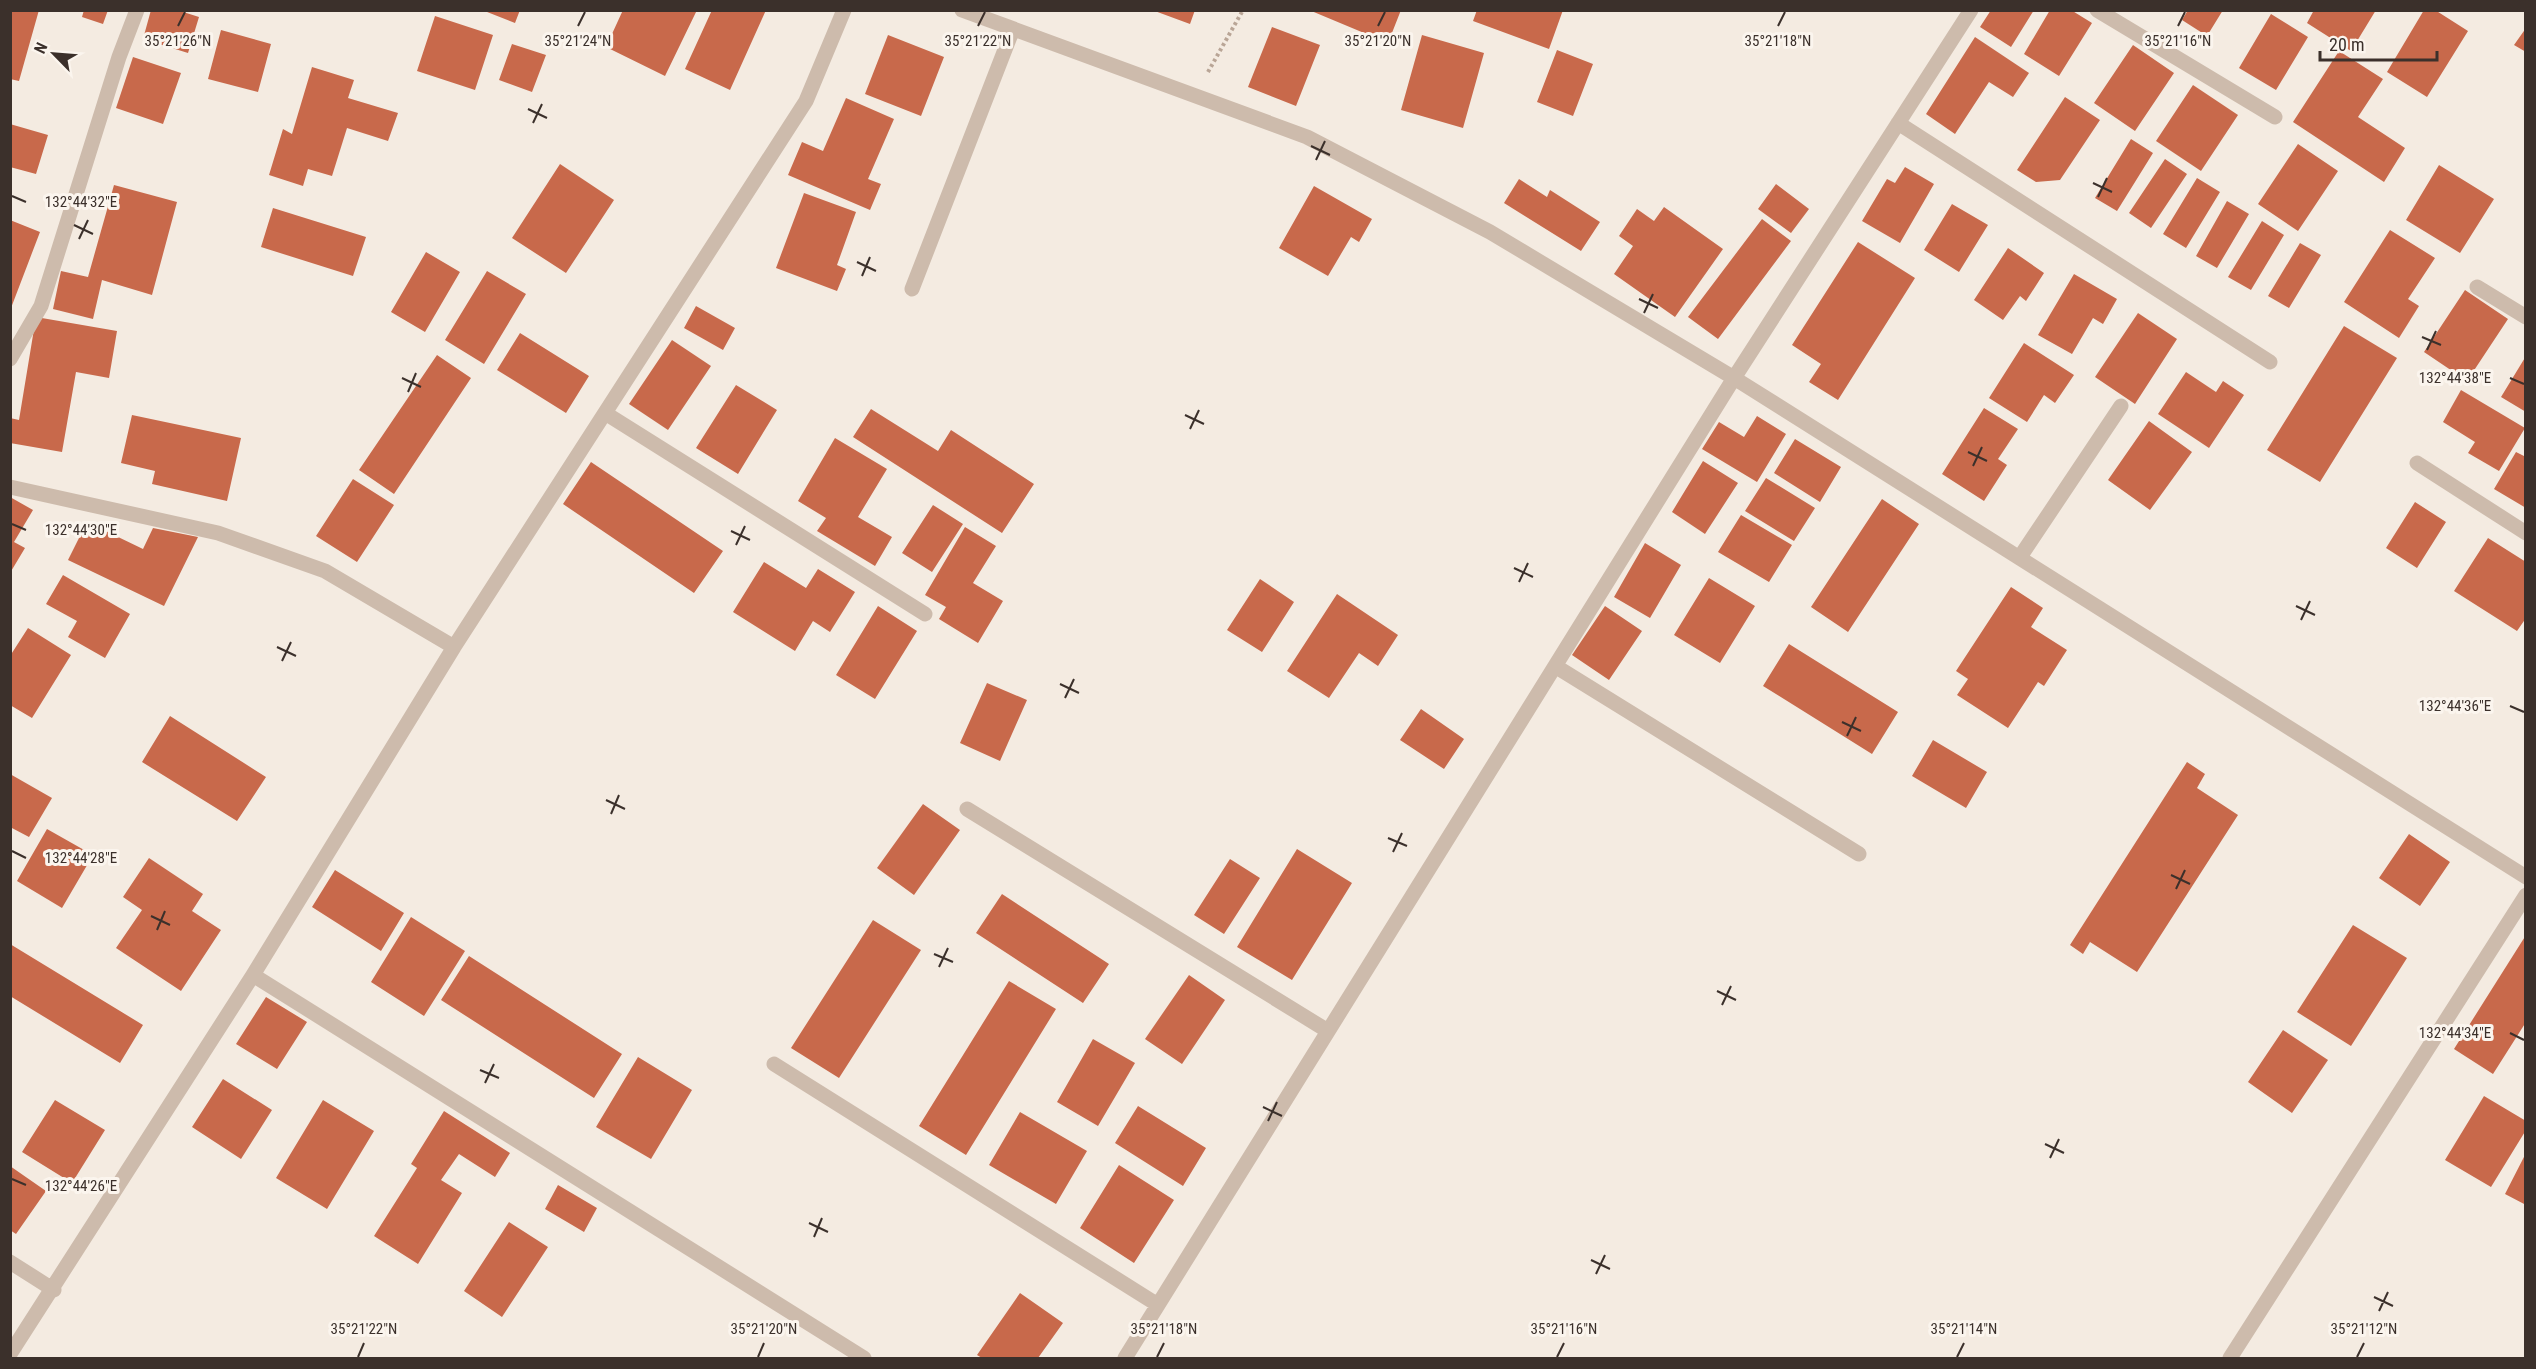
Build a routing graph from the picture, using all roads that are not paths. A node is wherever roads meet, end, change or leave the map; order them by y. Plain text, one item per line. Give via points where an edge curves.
1 (137, 10) edge
2 (844, 10) edge
3 (962, 10) edge
4 (1971, 10) edge
5 (2097, 10) edge
6 (1013, 30) junction
7 (2275, 117) dead end
8 (1898, 123) junction
9 (2477, 287) dead end
10 (912, 289) dead end
11 (2526, 317) edge
12 (10, 359) edge
13 (2270, 362) dead end
14 (1734, 378) junction
15 (2121, 406) dead end
16 (605, 413) junction
17 (2417, 463) dead end
18 (10, 487) edge
19 (2526, 533) edge
20 (2020, 556) junction
21 (925, 614) dead end
22 (454, 647) junction
23 (1555, 666) junction
24 (966, 809) dead end
25 (1859, 854) dead end
26 (2526, 877) edge
27 (2526, 895) edge
28 (253, 975) junction
29 (1328, 1031) junction
30 (774, 1064) dead end
31 (10, 1262) edge
32 (54, 1290) junction
33 (1158, 1305) junction
34 (10, 1354) edge
35 (864, 1359) edge
36 (1125, 1359) edge
37 (2230, 1359) edge

1 - 12 street via 41,306
2 - 16 street via 806,101
3 - 6 street
4 - 8 street
5 - 7 street
6 - 10 street
6 - 14 street via 1307,137 1470,222
8 - 13 street
8 - 14 street
9 - 11 street
14 - 20 street
14 - 23 street
15 - 20 street
16 - 21 street
16 - 22 street
17 - 19 street
18 - 22 street via 218,533 314,567
20 - 26 street
22 - 28 street
23 - 25 street
23 - 29 street
24 - 29 street
27 - 37 street
28 - 32 street
28 - 35 street
29 - 33 street
30 - 33 street
31 - 32 street
32 - 34 street
33 - 36 street

